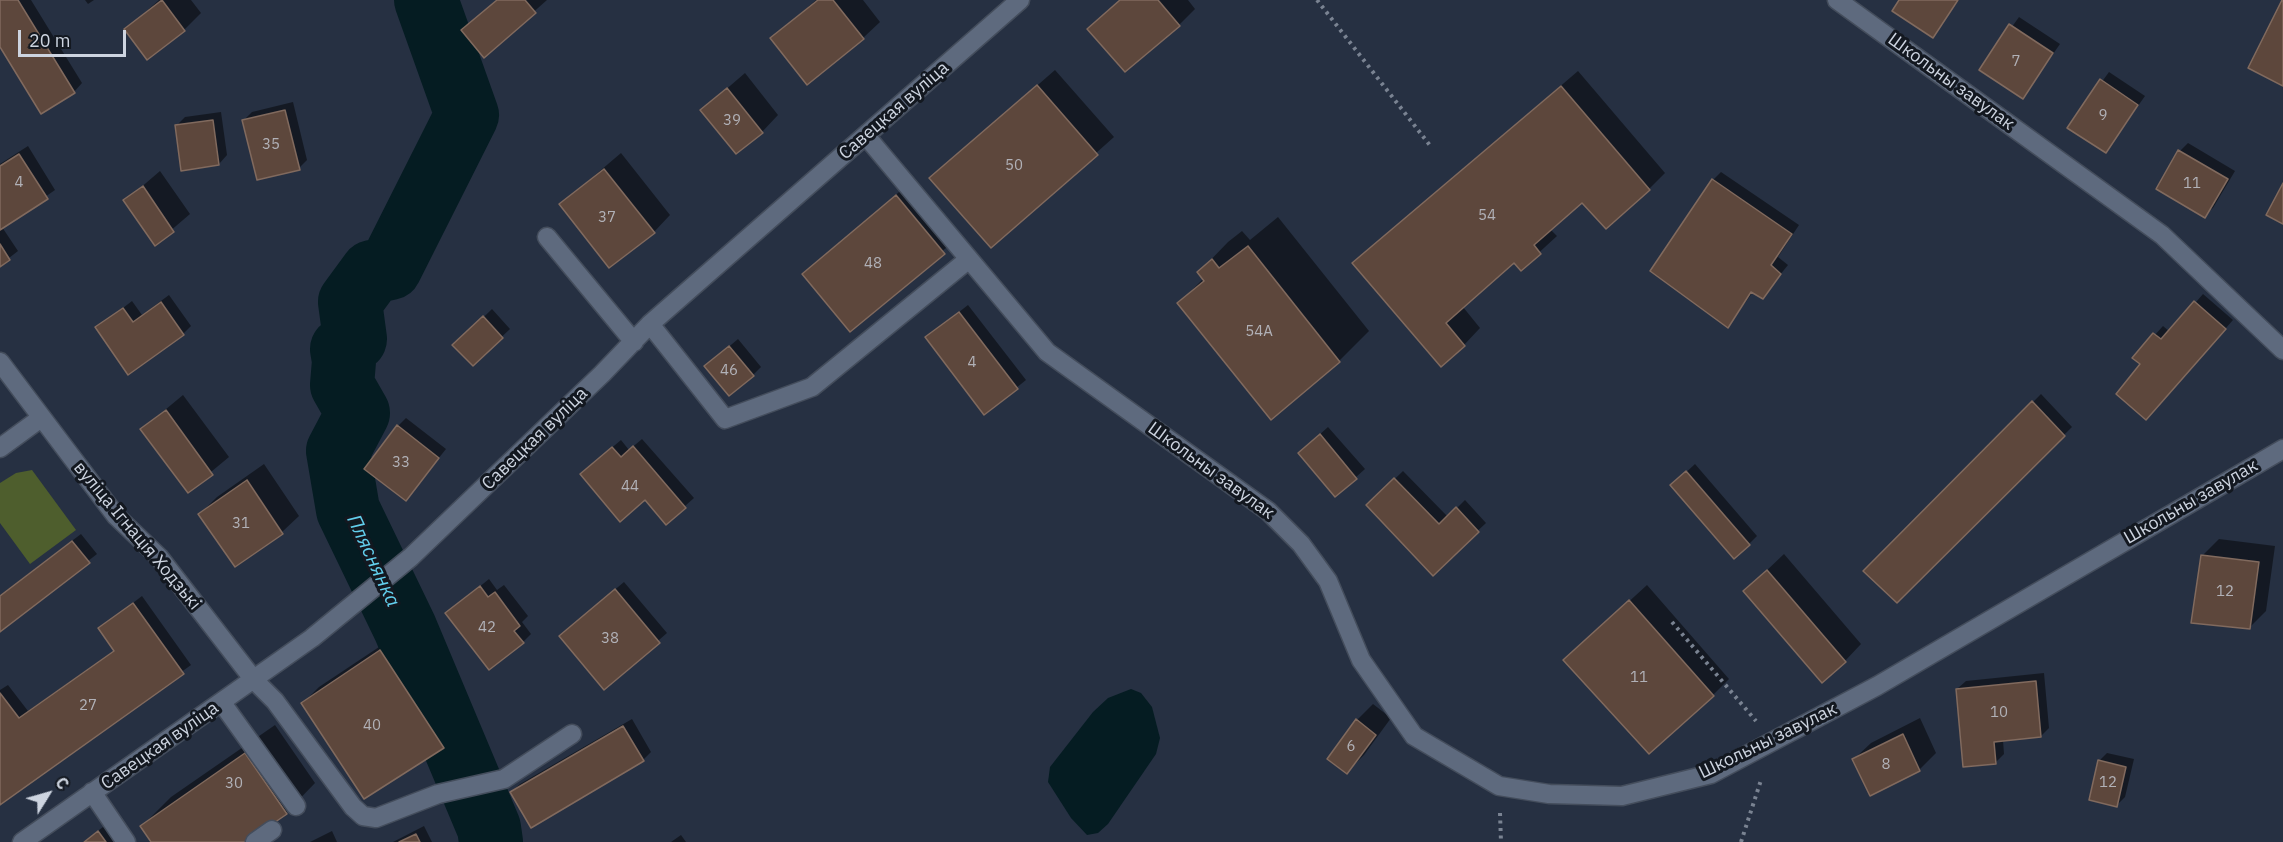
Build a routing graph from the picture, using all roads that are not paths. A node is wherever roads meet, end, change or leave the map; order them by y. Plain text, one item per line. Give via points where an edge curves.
1 (1020, 0) edge
2 (1837, 0) edge
3 (867, 136) junction
4 (547, 237) dead end
5 (969, 259) junction
6 (650, 324) junction
7 (634, 342) junction
8 (2283, 350) edge
9 (0, 362) edge
10 (41, 418) junction
11 (0, 448) edge
12 (2283, 449) edge
13 (254, 680) junction
14 (222, 703) junction
15 (572, 734) dead end
16 (92, 792) junction
17 (296, 806) dead end
18 (272, 830) dead end
19 (23, 841) edge
20 (126, 842) edge
21 (255, 842) edge

1 - 3 street, Савецкая вуліца
2 - 8 street, Школьны завулак via 2162,235
3 - 5 street, Школьны завулак
3 - 6 street, Савецкая вуліца
4 - 7 street
5 - 6 street via 812,387 725,419
5 - 12 street, Школьны завулак via 1047,352 1268,511 1301,544 1328,581 1361,660 1414,736 1499,786 1549,794 1622,796 1711,774 1877,686
6 - 7 street, Савецкая вуліца
7 - 13 street, Савецкая вуліца via 411,557
9 - 10 street, вуліца Ігнація Ходзькі
10 - 11 street
10 - 13 street, вуліца Ігнація Ходзькі via 116,516 159,557
13 - 14 street, Савецкая вуліца
13 - 15 street, вуліца Ігнація Ходзькі via 275,701 363,816 376,818 438,794 504,779
14 - 16 street, Савецкая вуліца
14 - 17 street
16 - 19 street, Савецкая вуліца
16 - 20 street
18 - 21 street

